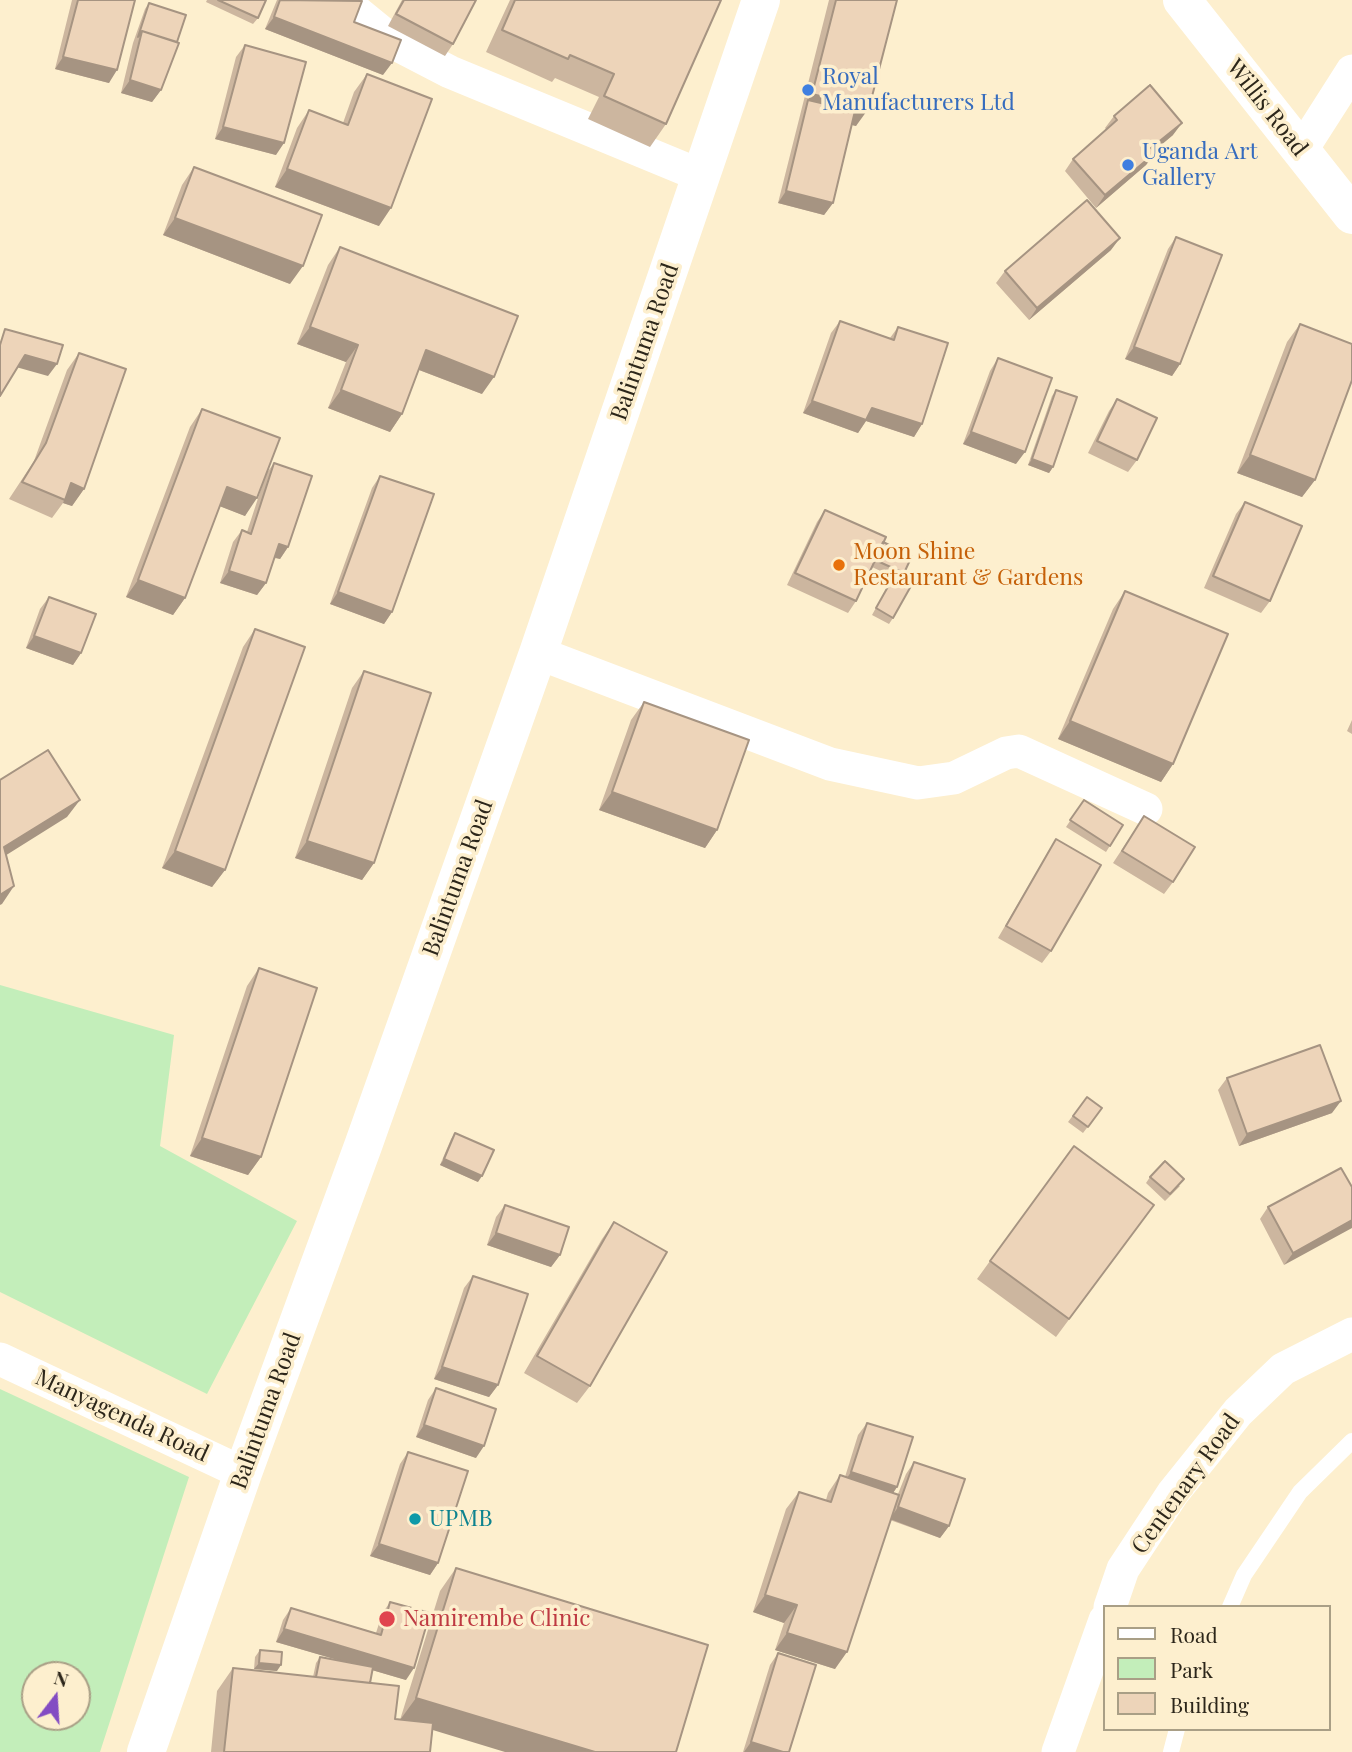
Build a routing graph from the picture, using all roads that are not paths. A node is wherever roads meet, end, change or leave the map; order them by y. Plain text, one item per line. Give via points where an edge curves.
1 (342, 0) edge
2 (761, 0) edge
3 (1182, 0) edge
4 (1352, 71) edge
5 (1301, 151) junction
6 (702, 176) junction
7 (1352, 215) edge
8 (538, 653) junction
9 (1146, 809) dead end
10 (1352, 1334) edge
11 (0, 1359) edge
12 (1352, 1441) edge
13 (243, 1473) junction
14 (1111, 1605) edge
15 (1231, 1605) edge
16 (1104, 1623) edge
17 (1177, 1731) edge
18 (146, 1752) edge
19 (1058, 1752) edge
20 (1171, 1752) edge

1 - 6 street via 396,44 450,72
2 - 6 main road, Balintuma Road
3 - 5 main road, Willis Road
4 - 5 street
5 - 7 main road, Willis Road
6 - 8 main road, Balintuma Road
8 - 9 street via 830,764 918,783 954,778 1019,751
8 - 13 main road, Balintuma Road
10 - 14 street, Centenary Road via 1283,1369 1238,1412 1173,1493 1124,1570
11 - 13 street, Manyagenda Road
12 - 15 lane via 1300,1492 1244,1575
13 - 18 main road, Balintuma Road
16 - 19 street
17 - 20 lane

